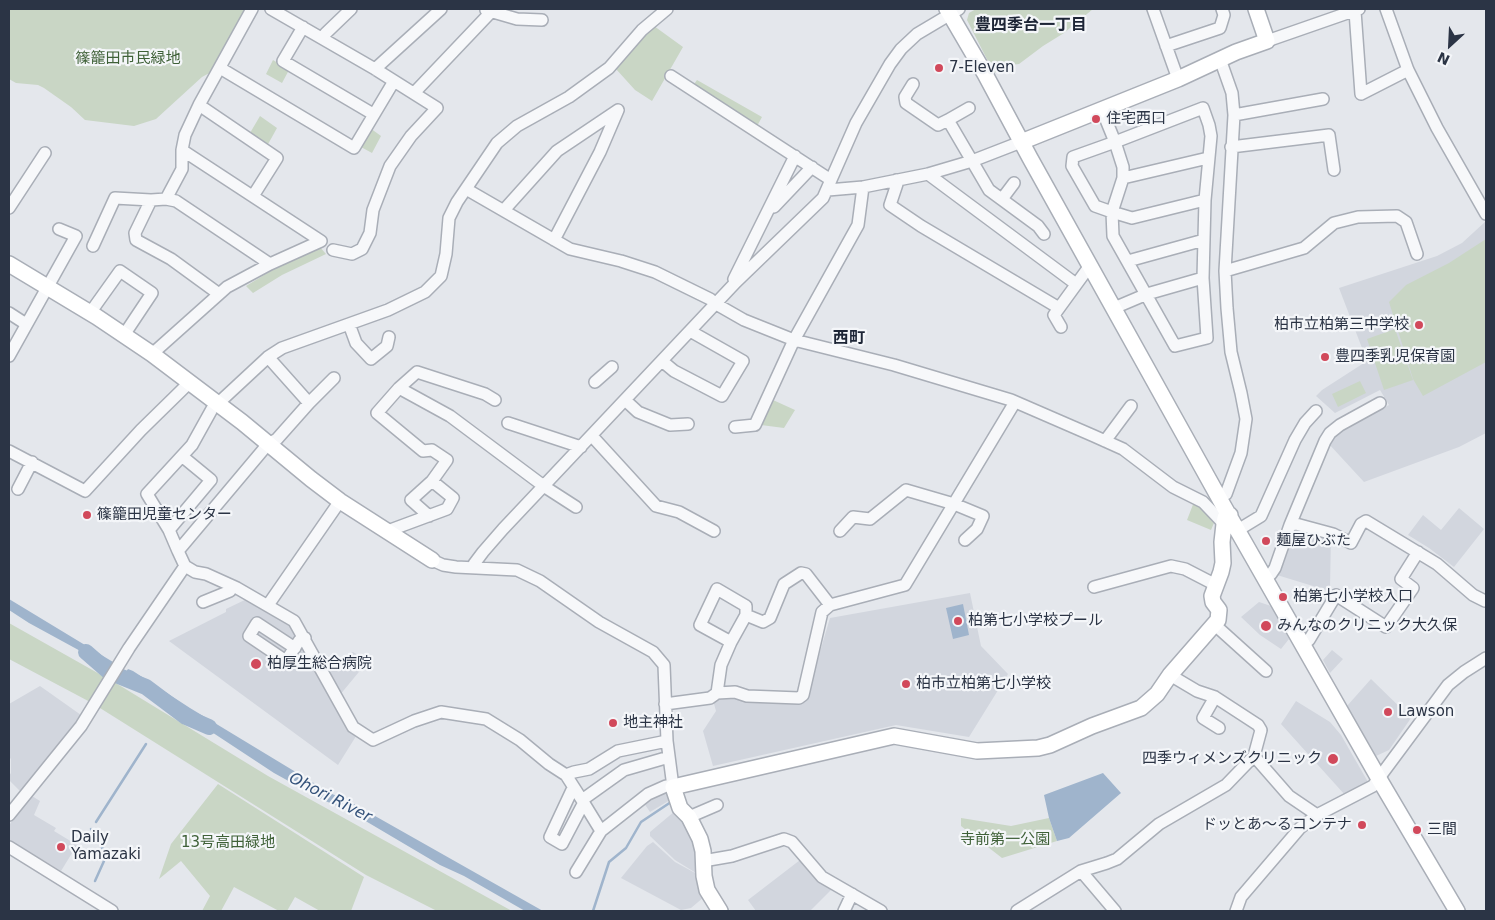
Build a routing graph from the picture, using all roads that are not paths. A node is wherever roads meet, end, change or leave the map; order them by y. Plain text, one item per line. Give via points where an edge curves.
1 (252, 9) edge
2 (271, 9) edge
3 (351, 9) edge
4 (441, 9) edge
5 (667, 9) edge
6 (1153, 9) edge
7 (1222, 9) edge
8 (1256, 9) edge
9 (1386, 9) edge
10 (487, 10) edge
11 (952, 10) edge
12 (1357, 10) edge
13 (542, 20) dead end
14 (302, 27) junction
15 (322, 38) junction
16 (1267, 41) junction
17 (1166, 46) junction
18 (1220, 59) junction
19 (220, 68) junction
20 (374, 69) junction
21 (1408, 70) junction
22 (671, 76) dead end
23 (1178, 80) junction
24 (394, 81) junction
25 (913, 84) dead end
26 (414, 94) junction
27 (1323, 99) dead end
28 (199, 105) junction
29 (969, 108) dead end
30 (1102, 110) junction
31 (373, 114) junction
32 (1234, 115) junction
33 (948, 120) junction
34 (1021, 142) junction
35 (1115, 142) junction
36 (1231, 147) junction
37 (182, 150) junction
38 (45, 154) dead end
39 (795, 156) junction
40 (1208, 158) junction
41 (972, 161) junction
42 (812, 167) junction
43 (1334, 170) dead end
44 (928, 174) junction
45 (1123, 178) junction
46 (896, 180) junction
47 (1014, 182) dead end
48 (829, 185) junction
49 (863, 187) junction
50 (466, 189) junction
51 (253, 196) junction
52 (166, 199) junction
53 (1002, 199) junction
54 (152, 200) junction
55 (1205, 200) junction
56 (9, 208) edge
57 (504, 210) junction
58 (1112, 212) junction
59 (1486, 214) edge
60 (764, 217) junction
61 (59, 229) dead end
62 (1044, 234) dead end
63 (554, 240) junction
64 (1204, 240) junction
65 (94, 246) dead end
66 (333, 250) dead end
67 (1417, 254) dead end
68 (1128, 261) junction
69 (270, 264) junction
70 (1091, 268) junction
71 (10, 269) edge
72 (1225, 271) junction
73 (1203, 278) junction
74 (736, 282) junction
75 (1076, 284) junction
76 (48, 288) junction
77 (219, 294) junction
78 (1147, 294) junction
79 (716, 304) junction
80 (1059, 308) junction
81 (1114, 308) junction
82 (9, 313) edge
83 (90, 313) junction
84 (26, 324) junction
85 (349, 324) junction
86 (1061, 326) dead end
87 (690, 331) junction
88 (124, 335) junction
89 (389, 337) dead end
90 (794, 340) junction
91 (152, 354) junction
92 (9, 356) edge
93 (268, 357) junction
94 (662, 361) junction
95 (612, 367) dead end
96 (334, 378) dead end
97 (190, 382) junction
98 (595, 382) dead end
99 (399, 388) junction
100 (495, 400) dead end
101 (625, 400) junction
102 (1015, 402) junction
103 (309, 403) junction
104 (1380, 403) dead end
105 (218, 404) junction
106 (1131, 406) dead end
107 (1316, 411) dead end
108 (508, 423) dead end
109 (688, 424) dead end
110 (735, 427) dead end
111 (592, 436) junction
112 (1105, 441) junction
113 (268, 444) junction
114 (581, 446) junction
115 (9, 451) edge
116 (183, 457) junction
117 (32, 462) junction
118 (432, 481) junction
119 (545, 487) junction
120 (18, 490) dead end
121 (1219, 497) junction
122 (340, 501) junction
123 (954, 504) junction
124 (576, 507) dead end
125 (429, 516) junction
126 (1231, 523) junction
127 (1290, 525) junction
128 (169, 530) junction
129 (840, 531) dead end
130 (714, 532) dead end
131 (390, 533) junction
132 (965, 540) dead end
133 (178, 551) junction
134 (1418, 552) junction
135 (432, 560) joint
136 (186, 566) junction
137 (475, 568) junction
138 (1265, 577) junction
139 (1216, 585) junction
140 (232, 586) junction
141 (1094, 587) dead end
142 (1486, 597) edge
143 (203, 602) dead end
144 (268, 605) junction
145 (830, 606) junction
146 (746, 615) junction
147 (1216, 625) junction
148 (305, 638) junction
149 (731, 642) junction
150 (1302, 644) junction
151 (294, 648) dead end
152 (1486, 658) edge
153 (1266, 671) dead end
154 (1170, 675) junction
155 (717, 693) junction
156 (1214, 697) junction
157 (665, 704) junction
158 (1219, 728) dead end
159 (667, 741) junction
160 (1254, 756) junction
161 (669, 757) junction
162 (566, 775) junction
163 (1379, 779) junction
164 (674, 787) junction
165 (575, 789) junction
166 (583, 802) junction
167 (717, 805) dead end
168 (9, 815) edge
169 (1317, 815) junction
170 (689, 817) junction
171 (601, 831) junction
172 (9, 847) edge
173 (703, 861) junction
174 (1082, 871) junction
175 (576, 872) dead end
176 (852, 894) junction
177 (93, 907) edge
178 (112, 911) edge
179 (720, 911) edge
180 (844, 911) edge
181 (881, 911) edge
182 (1017, 911) edge
183 (1115, 911) edge
184 (1236, 911) edge
185 (1457, 911) edge

1 - 19 street
2 - 14 street
3 - 15 street
4 - 20 street
5 - 50 street via 641,31 609,68 497,142
6 - 17 street
7 - 17 street via 1224,15 1220,28
8 - 16 street
9 - 21 street
10 - 13 street via 517,19
10 - 26 street
11 - 34 street
11 - 48 street via 917,34 890,64 856,123
12 - 16 street
12 - 21 street via 1362,94
14 - 15 street
14 - 31 street via 283,61
15 - 20 street
16 - 18 street
17 - 23 street
18 - 23 street
18 - 32 street via 1232,93
19 - 28 street
19 - 31 street via 354,148
20 - 24 street
21 - 59 street
22 - 39 street
23 - 30 street
24 - 26 street
24 - 31 street
25 - 33 street via 905,97 906,103 938,125
26 - 66 street via 437,108 411,136 390,166 362,249 352,254
27 - 32 street
28 - 37 street
28 - 51 street via 277,158
29 - 33 street
30 - 34 street
30 - 35 street
32 - 36 street
33 - 41 street
34 - 41 street
34 - 70 street
35 - 40 street via 1203,108 1211,136
35 - 45 street
35 - 58 street via 1073,157 1072,166 1095,206
36 - 43 street via 1329,135
36 - 72 street
37 - 51 street
37 - 52 street via 182,168
38 - 56 street
39 - 42 street
39 - 60 street
40 - 45 street
40 - 55 street
41 - 44 street
41 - 53 street via 989,190
42 - 48 street
42 - 60 street
44 - 46 street
44 - 75 street
45 - 58 street
46 - 49 street
46 - 80 street via 890,206
47 - 53 street
48 - 49 street
48 - 74 street via 823,198
49 - 90 street via 858,225
50 - 57 street
50 - 85 street via 449,218 446,254 440,276 426,292
51 - 69 street via 322,241
52 - 54 street
52 - 69 street via 176,201
53 - 62 street
54 - 65 street via 115,198
54 - 77 street via 135,233 136,240 171,259
55 - 58 street via 1132,218
55 - 64 street
57 - 63 street
57 - 63 street via 557,151 618,110
58 - 68 street via 1113,236
60 - 74 street via 734,278
61 - 76 street via 76,236
63 - 79 street via 570,249 655,272 695,290
64 - 68 street
64 - 73 street
67 - 72 street via 1406,222 1397,216 1358,217 1334,223 1304,248
68 - 78 street
69 - 77 street
70 - 75 street
70 - 81 street
71 - 76 street
72 - 121 street via 1230,352 1246,419 1241,453 1226,494
73 - 78 street
73 - 78 street via 1207,338 1176,346
74 - 79 street
75 - 80 street
76 - 83 street
76 - 84 street
77 - 91 street
78 - 81 street
79 - 87 street
79 - 90 street via 744,320
80 - 86 street via 1054,315
81 - 121 street
82 - 84 street
83 - 88 street
83 - 88 street via 120,271 152,293
84 - 92 street
85 - 89 street via 356,343 371,359 387,346
85 - 93 street via 282,348
87 - 94 street
87 - 94 street via 743,361 722,396 674,372
88 - 91 street
90 - 102 street via 894,364
90 - 110 street via 755,425
91 - 97 street
93 - 103 street
93 - 105 street
94 - 101 street
95 - 98 street
96 - 103 street
97 - 105 street
97 - 117 street via 85,491
99 - 100 street via 417,372
99 - 118 street via 377,413 424,451 432,450 447,460
99 - 119 street via 450,416
101 - 109 street via 638,412 670,425
101 - 111 street
102 - 112 street
102 - 123 street
103 - 113 street
104 - 127 street via 1330,433
105 - 113 street
105 - 116 street
106 - 112 street
107 - 126 street via 1295,440 1261,516
108 - 114 street
111 - 114 street
111 - 130 street via 656,506 679,512
112 - 126 street via 1123,449 1173,487 1203,502
113 - 122 street
113 - 133 street
114 - 119 street
115 - 117 street
116 - 128 street via 146,494
116 - 128 street via 211,480
117 - 120 street
118 - 125 street via 411,500
118 - 125 street via 453,498 447,509
119 - 124 street
119 - 137 street via 483,552 474,564
121 - 126 street
122 - 131 street
122 - 144 street
123 - 129 street via 906,490 870,519 853,517
123 - 132 street via 983,516 977,529
123 - 145 street via 905,585
125 - 131 street
126 - 138 street
126 - 139 street via 1222,542 1223,563
127 - 134 street via 1333,534 1352,543 1366,520
127 - 138 street via 1276,568
128 - 133 street
131 - 135 street
133 - 136 street
134 - 142 street via 1473,595
134 - 150 street via 1401,579 1413,588 1386,627 1336,595 1309,640
135 - 137 street via 443,565
136 - 140 street
136 - 168 street via 129,648 81,726
137 - 157 street via 517,570 653,652 664,664
138 - 150 street
139 - 141 street via 1185,569 1171,566
139 - 147 street via 1212,596 1219,610
140 - 143 street via 230,591
140 - 144 street
144 - 148 street via 294,621
145 - 146 street via 806,574 801,573 784,584 770,618 763,622
145 - 155 street via 822,612 799,698
146 - 149 street
146 - 149 street via 746,606 717,589 700,625
147 - 153 street
147 - 154 street
148 - 151 street
148 - 162 street via 353,727 373,740 440,712 486,719
149 - 155 street via 721,665
150 - 163 street
152 - 163 street via 1448,685
154 - 156 street
154 - 164 street via 1141,708 1050,746 977,751 894,736
155 - 157 street via 710,698
156 - 158 street via 1203,718
156 - 160 street via 1258,725 1261,730
157 - 159 street
159 - 161 street
159 - 162 street via 618,751 589,769
160 - 169 street via 1295,802
160 - 174 street via 1226,785 1207,798 1159,824 1107,864
161 - 164 street
161 - 166 street via 624,770
162 - 165 street
163 - 169 street via 1366,791
163 - 185 street
164 - 170 street via 680,808
164 - 171 street via 666,786 648,794
165 - 166 street
165 - 166 street via 550,837 562,844
166 - 171 street
167 - 170 street
169 - 184 street via 1300,828 1241,897
170 - 173 street via 700,839
171 - 175 street
172 - 177 street
173 - 176 street via 732,856 784,839 792,842 822,877
173 - 179 street via 707,890
174 - 182 street
174 - 183 street
176 - 180 street
176 - 181 street
177 - 178 street

